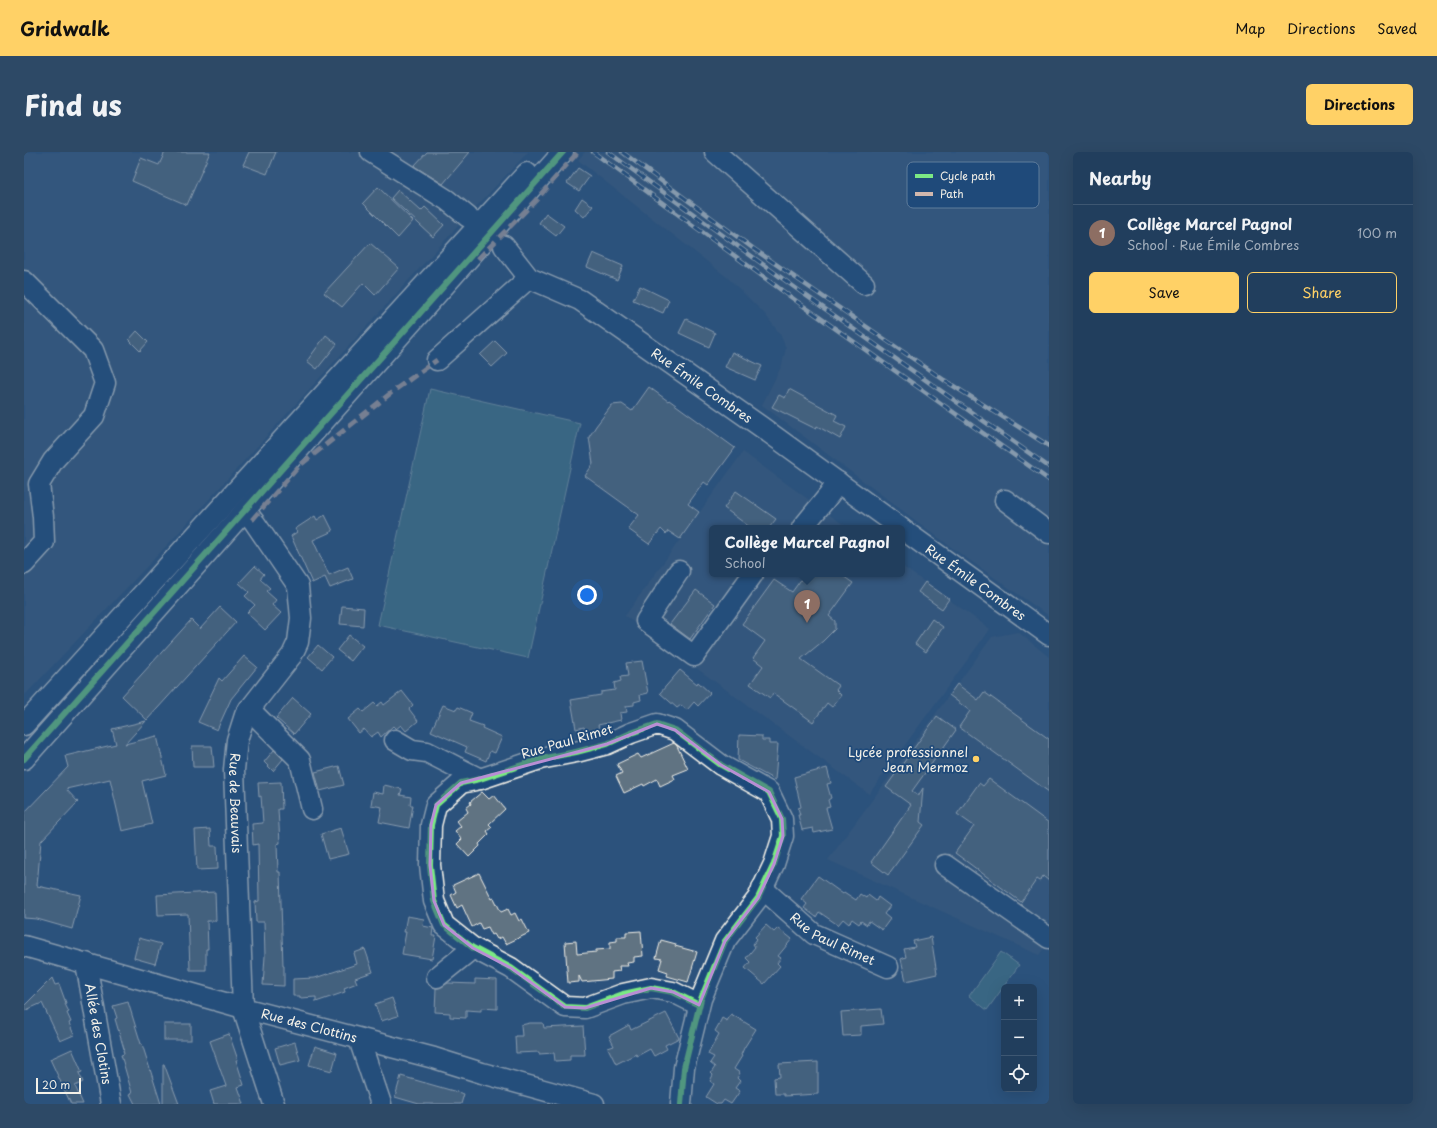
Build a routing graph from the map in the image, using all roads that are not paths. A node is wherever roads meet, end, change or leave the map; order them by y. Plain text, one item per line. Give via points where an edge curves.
1 (371, 152) edge
2 (563, 152) edge
3 (723, 154) edge
4 (544, 160) edge
5 (468, 217) dead end
6 (504, 246) dead end
7 (529, 278) junction
8 (24, 281) edge
9 (864, 284) dead end
10 (438, 360) dead end
11 (838, 482) junction
12 (1005, 500) dead end
13 (244, 510) junction
14 (804, 525) edge
15 (896, 525) edge
16 (905, 532) edge
17 (1049, 534) edge
18 (24, 564) edge
19 (679, 571) dead end
20 (751, 577) edge
21 (1049, 634) edge
22 (249, 709) junction
23 (24, 725) edge
24 (395, 740) dead end
25 (24, 759) edge
26 (480, 779) junction
27 (312, 809) dead end
28 (945, 865) dead end
29 (762, 888) junction
30 (1047, 931) edge
31 (24, 946) edge
32 (473, 948) junction
33 (86, 963) junction
34 (888, 967) dead end
35 (437, 977) dead end
36 (699, 1005) junction
37 (243, 1008) junction
38 (359, 1039) junction
39 (111, 1104) edge
40 (274, 1104) edge
41 (381, 1104) edge
42 (594, 1104) edge
43 (681, 1104) edge

1 - 5 street via 447,200
2 - 4 street
3 - 9 street
4 - 13 street
4 - 23 street via 288,433
6 - 7 street, Rue Émile Combres
7 - 10 street
7 - 11 street, Rue Émile Combres via 580,300
8 - 18 street via 93,350 105,383 94,416 53,461 39,484 44,542
11 - 14 street
11 - 15 street, Rue Émile Combres
12 - 17 street
13 - 22 street, Rue de Beauvais via 298,586 301,618 298,642 292,655
13 - 25 street
16 - 21 street, Rue Émile Combres
19 - 20 street via 646,621 694,656
22 - 27 street via 300,760
22 - 37 street, Rue de Beauvais via 236,740 234,770
24 - 26 street via 412,750 427,752
26 - 29 street, Rue Paul Rimet via 540,759 607,744 657,724 675,730 721,764 769,792 782,819 783,836 774,864
26 - 32 street, Rue Paul Rimet via 461,783 436,805 431,825 430,865 434,901 444,925
28 - 30 street
29 - 34 street, Rue Paul Rimet via 814,934
29 - 36 street, Rue Paul Rimet via 758,898 725,941
31 - 33 street, Rue des Clottins
32 - 35 street
32 - 36 street, Rue Paul Rimet via 511,968 564,1007 585,1008 623,994 651,988 673,992
33 - 37 street, Rue des Clottins
33 - 39 street, Allée des Clotins
36 - 43 street, Rue Paul Rimet via 684,1068
37 - 38 street, Rue des Clottins
37 - 40 street, Rue de Beauvais
38 - 41 street
38 - 42 street, Rue des Clottins

